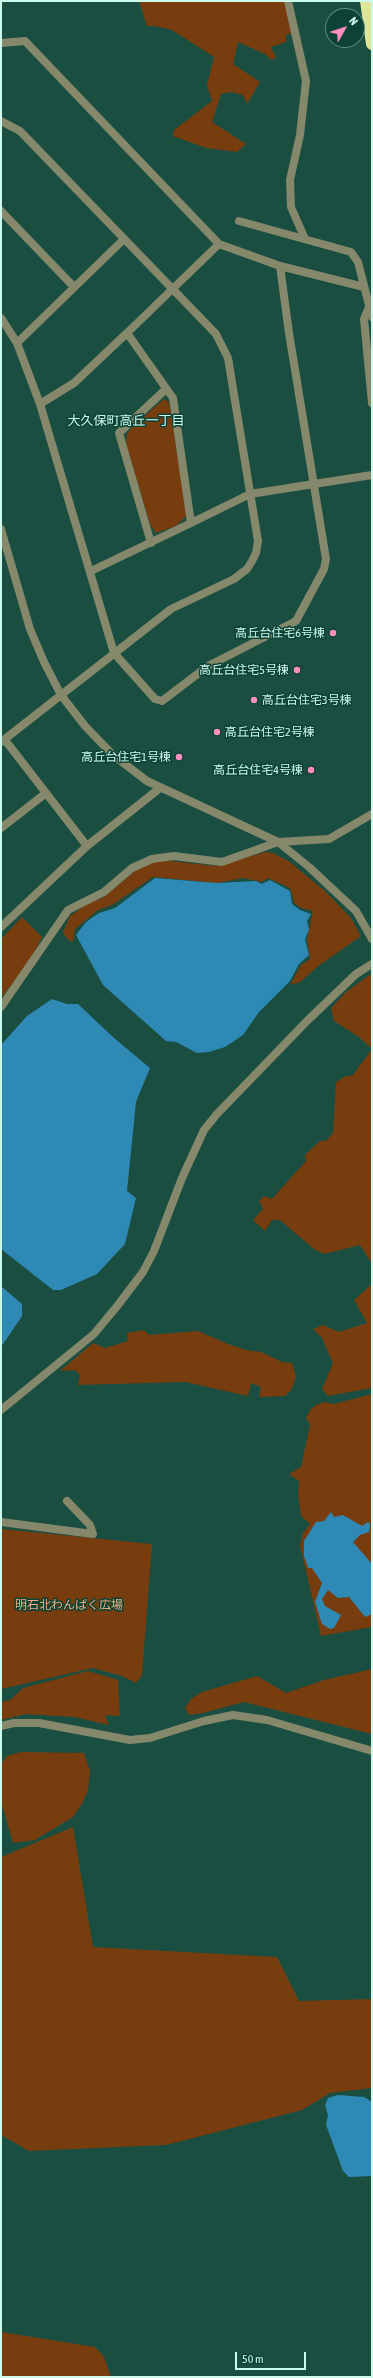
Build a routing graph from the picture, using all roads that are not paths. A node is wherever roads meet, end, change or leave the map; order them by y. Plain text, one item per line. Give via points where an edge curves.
1 (288, 1) edge
2 (366, 1) edge
3 (1, 43) edge
4 (372, 44) edge
5 (1, 121) edge
6 (1, 211) edge
7 (239, 220) dead end
8 (305, 238) junction
9 (124, 239) junction
10 (219, 244) junction
11 (280, 266) junction
12 (74, 287) junction
13 (364, 287) junction
14 (172, 289) junction
15 (370, 307) edge
16 (372, 317) edge
17 (1, 318) edge
18 (127, 333) junction
19 (17, 343) junction
20 (166, 389) junction
21 (372, 403) edge
22 (40, 404) junction
23 (372, 475) edge
24 (314, 483) junction
25 (250, 494) junction
26 (191, 522) junction
27 (1, 530) edge
28 (151, 543) junction
29 (3, 544) edge
30 (91, 571) junction
31 (114, 653) junction
32 (61, 695) junction
33 (3, 741) edge
34 (160, 788) junction
35 (46, 793) junction
36 (372, 814) edge
37 (1, 828) edge
38 (278, 842) junction
39 (87, 846) junction
40 (1, 927) edge
41 (372, 939) edge
42 (372, 964) edge
43 (1, 1007) edge
44 (1, 1410) edge
45 (67, 1501) dead end
46 (1, 1522) edge
47 (1, 1726) edge
48 (372, 1750) edge

1 - 8 street via 306,81 300,135 290,180 291,207
2 - 4 highway
3 - 10 street via 26,41
5 - 9 street via 20,131
6 - 12 street
7 - 8 street
8 - 13 street via 351,252 358,262
9 - 12 street
9 - 14 street
10 - 11 street
10 - 14 street
11 - 13 street
11 - 24 street
12 - 19 street
13 - 15 street
14 - 18 street
14 - 25 street via 216,334 228,358
15 - 16 street
15 - 21 street via 364,318
17 - 19 street
18 - 20 street
18 - 22 street via 74,383
19 - 22 street
20 - 26 street via 173,398
20 - 28 street via 119,433
22 - 30 street
23 - 24 street
24 - 25 street
24 - 31 street via 326,559 324,569 296,621 208,666 162,701 155,699
25 - 26 street
25 - 31 street via 258,541 256,553 247,569 234,579 171,609
26 - 28 street
27 - 29 street
28 - 30 street
29 - 32 street via 30,629
30 - 31 street
31 - 32 street
32 - 33 street
32 - 34 street via 85,726 113,755
33 - 35 street
34 - 38 street
34 - 39 street
35 - 37 street
35 - 39 street
36 - 38 street via 329,839
38 - 41 street via 309,866 356,911
38 - 43 street via 222,862 174,856 152,860 132,868 104,892 68,910
39 - 40 street
42 - 44 street via 356,974 307,1021 217,1114 204,1130 185,1170 143,1272 94,1334
45 - 46 street via 90,1525 93,1534
47 - 48 street via 39,1723 130,1740 150,1738 233,1715 267,1720

